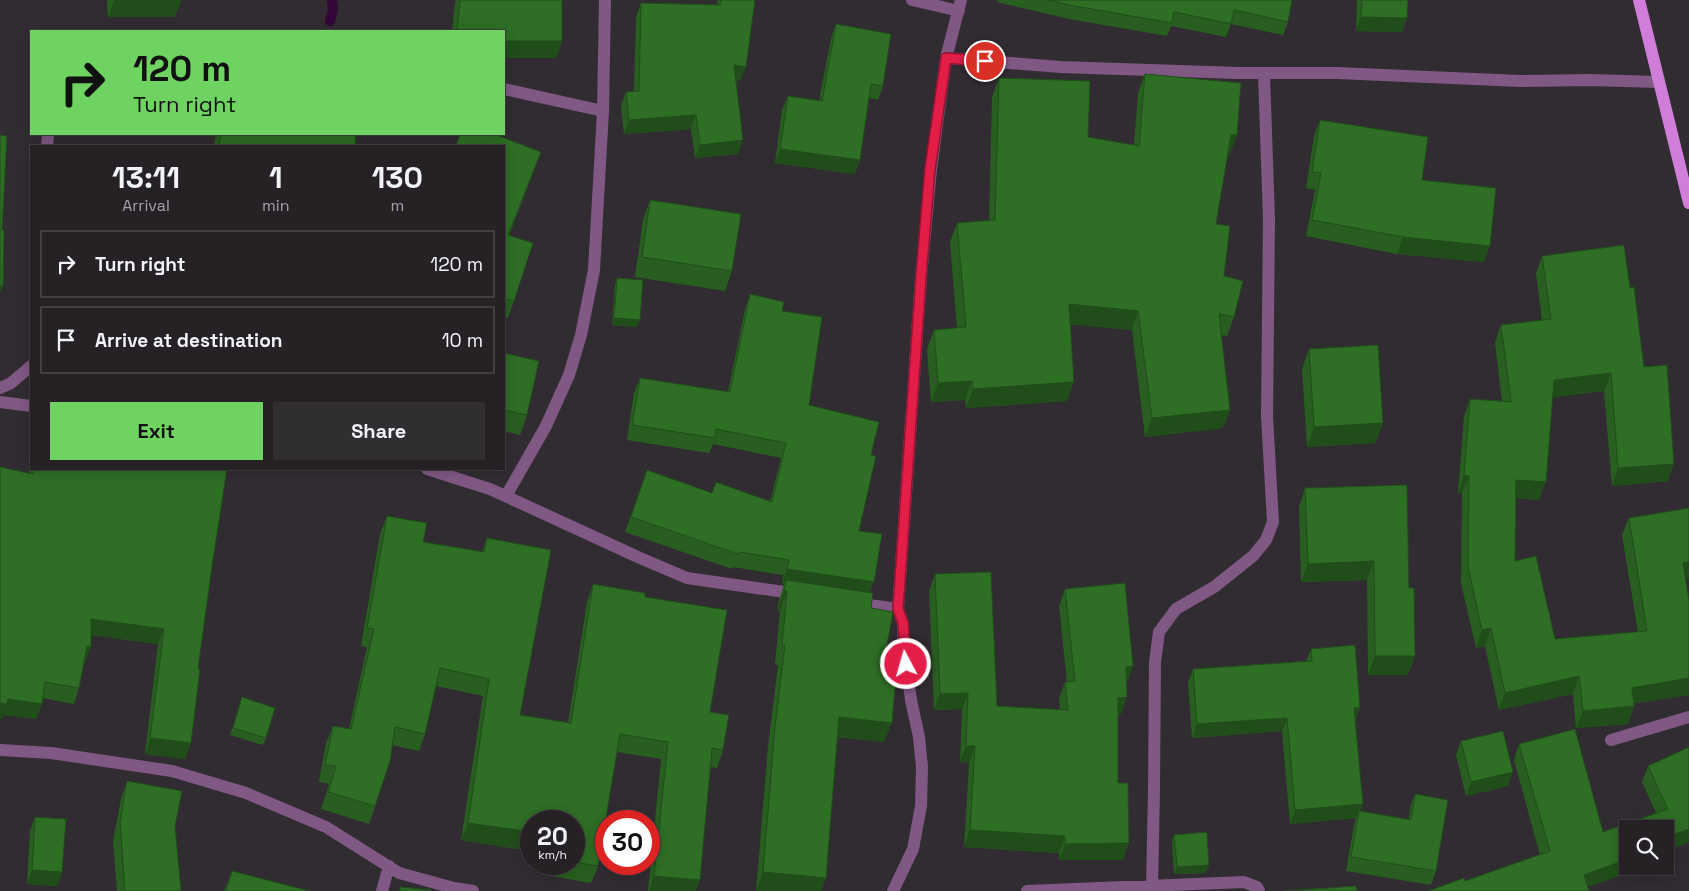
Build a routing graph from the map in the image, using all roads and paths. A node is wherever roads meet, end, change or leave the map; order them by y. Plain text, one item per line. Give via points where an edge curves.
1 (605, 0) edge
2 (912, 0) edge
3 (1639, 0) edge
4 (960, 6) edge
5 (946, 58) junction
6 (1264, 74) junction
7 (1659, 82) junction
8 (505, 89) edge
9 (603, 111) junction
10 (1689, 203) edge
11 (30, 367) edge
12 (0, 388) edge
13 (0, 402) edge
14 (30, 406) edge
15 (430, 470) edge
16 (506, 496) junction
17 (812, 596) edge
18 (840, 600) edge
19 (898, 609) junction
20 (1689, 717) edge
21 (1611, 740) dead end
22 (0, 750) edge
23 (389, 866) junction
24 (1152, 887) junction
25 (382, 891) edge
26 (473, 891) edge
27 (893, 891) edge
28 (1027, 891) edge
29 (1259, 891) edge

1 - 9 street
2 - 4 street
3 - 7 main road
4 - 5 street
5 - 6 street via 1061,68
5 - 19 street via 930,169
6 - 7 street
6 - 24 street via 1269,219 1267,416 1273,522 1266,540 1254,556 1214,587 1176,609 1159,632 1154,662
7 - 10 main road
8 - 9 street
9 - 16 street via 594,270 581,334 569,375 546,426
11 - 12 street
13 - 14 street
15 - 16 street
16 - 17 street via 688,578
18 - 19 street
19 - 27 street via 903,623 922,767 921,806 913,850
20 - 21 street
22 - 23 street via 51,753 181,773 246,793 326,827
23 - 25 street
23 - 26 street via 399,873
24 - 28 street
24 - 29 street via 1244,882

